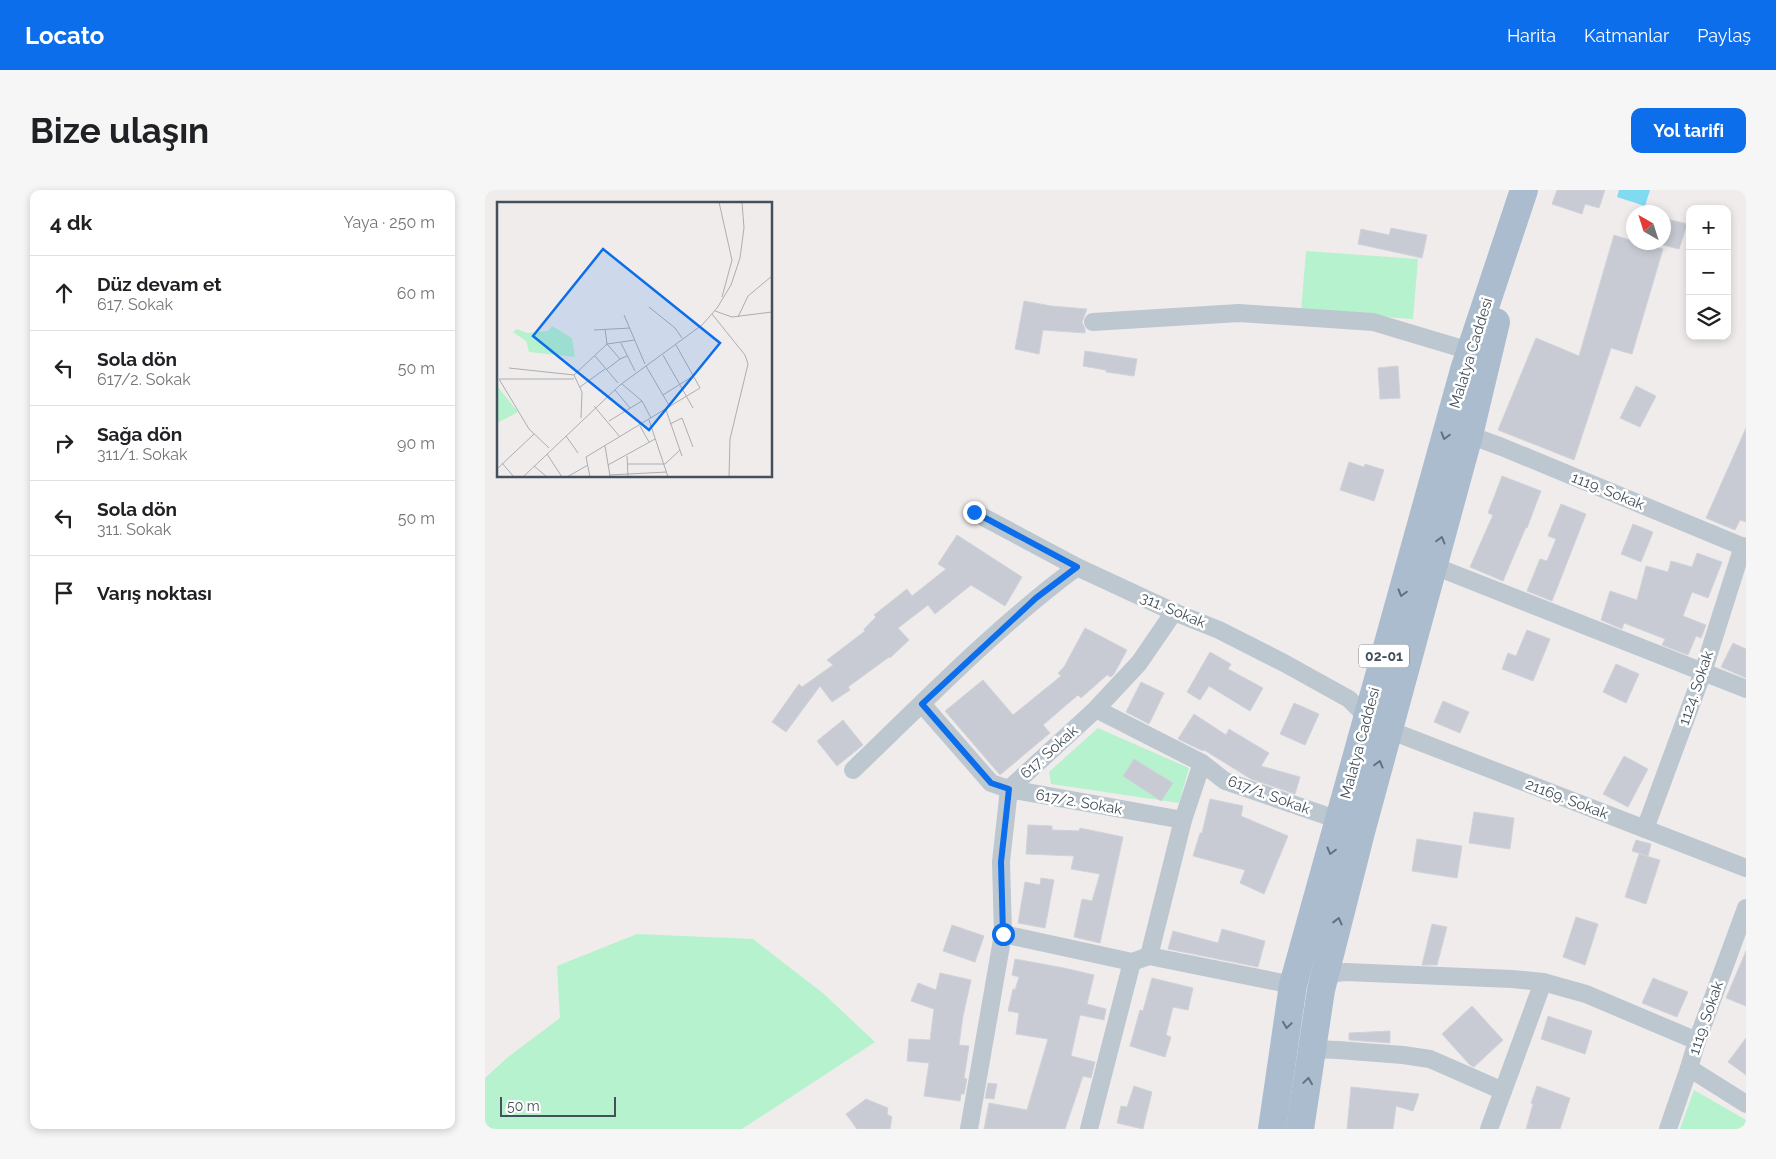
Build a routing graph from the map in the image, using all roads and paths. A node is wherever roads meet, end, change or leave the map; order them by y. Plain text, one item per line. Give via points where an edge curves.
1 (1525, 190) edge
2 (1093, 322) dead end
3 (1470, 351) junction
4 (1469, 435) junction
5 (974, 512) dead end
6 (1744, 547) edge
7 (1434, 566) junction
8 (1077, 567) junction
9 (1174, 612) junction
10 (1703, 672) junction
11 (1746, 689) edge
12 (922, 704) junction
13 (1096, 709) junction
14 (1378, 724) junction
15 (1202, 763) junction
16 (853, 770) dead end
17 (1009, 789) junction
18 (1183, 820) junction
19 (1339, 820) junction
20 (1645, 829) junction
21 (1746, 868) edge
22 (1746, 908) edge
23 (1003, 934) junction
24 (1149, 956) junction
25 (1132, 962) junction
26 (1325, 974) junction
27 (1543, 982) junction
28 (1293, 985) junction
29 (1697, 1041) junction
30 (1312, 1049) junction
31 (1689, 1068) junction
32 (1503, 1091) junction
33 (1746, 1104) edge
34 (969, 1129) edge
35 (1089, 1129) edge
36 (1273, 1129) edge
37 (1300, 1129) edge
38 (1489, 1129) edge
39 (1668, 1129) edge

1 - 3 main road, Malatya Caddesi / 02-01
1 - 4 main road, Malatya Caddesi
2 - 3 street via 1239,313 1373,322
3 -> 14 main road, Malatya Caddesi / 02-01
4 - 6 street, 1119. Sokak
7 -> 4 main road, Malatya Caddesi
5 - 8 street, 311. Sokak
6 - 10 street, 1124. Sokak
7 - 10 street
7 - 14 main road, Malatya Caddesi
8 - 9 street, 311. Sokak
8 - 12 street via 1036,598
9 - 13 street, 617. Sokak via 1139,664
9 - 14 street, 311. Sokak via 1219,630 1284,663 1349,699
10 - 11 street
10 - 20 street, 1124. Sokak
12 - 16 street
12 - 17 street, 617/2. Sokak via 991,783
13 - 15 street, 617/1. Sokak
13 - 17 street, 617. Sokak
14 - 19 main road, Malatya Caddesi / 02-01
14 - 20 street, 21169. Sokak
26 -> 14 main road, Malatya Caddesi
15 - 18 street
15 - 19 street, 617/1. Sokak via 1225,781
17 - 18 street, 617/2. Sokak
17 - 23 street, 617. Sokak via 1001,862
18 - 24 street
19 -> 28 main road, Malatya Caddesi / 02-01
20 - 21 street, 21169. Sokak
22 - 29 street, 1119. Sokak
23 - 25 street
23 - 34 street, 617. Sokak
24 - 25 street
24 - 28 street
25 - 35 street
26 - 27 street via 1346,972
26 - 30 main road, Malatya Caddesi
27 - 29 street via 1586,994
27 - 32 street
28 -> 36 main road, Malatya Caddesi / 02-01
29 - 31 street, 1119. Sokak
30 - 32 street via 1430,1059
37 -> 30 main road, Malatya Caddesi
31 - 33 street
31 - 39 street, 1119. Sokak
32 - 38 street

